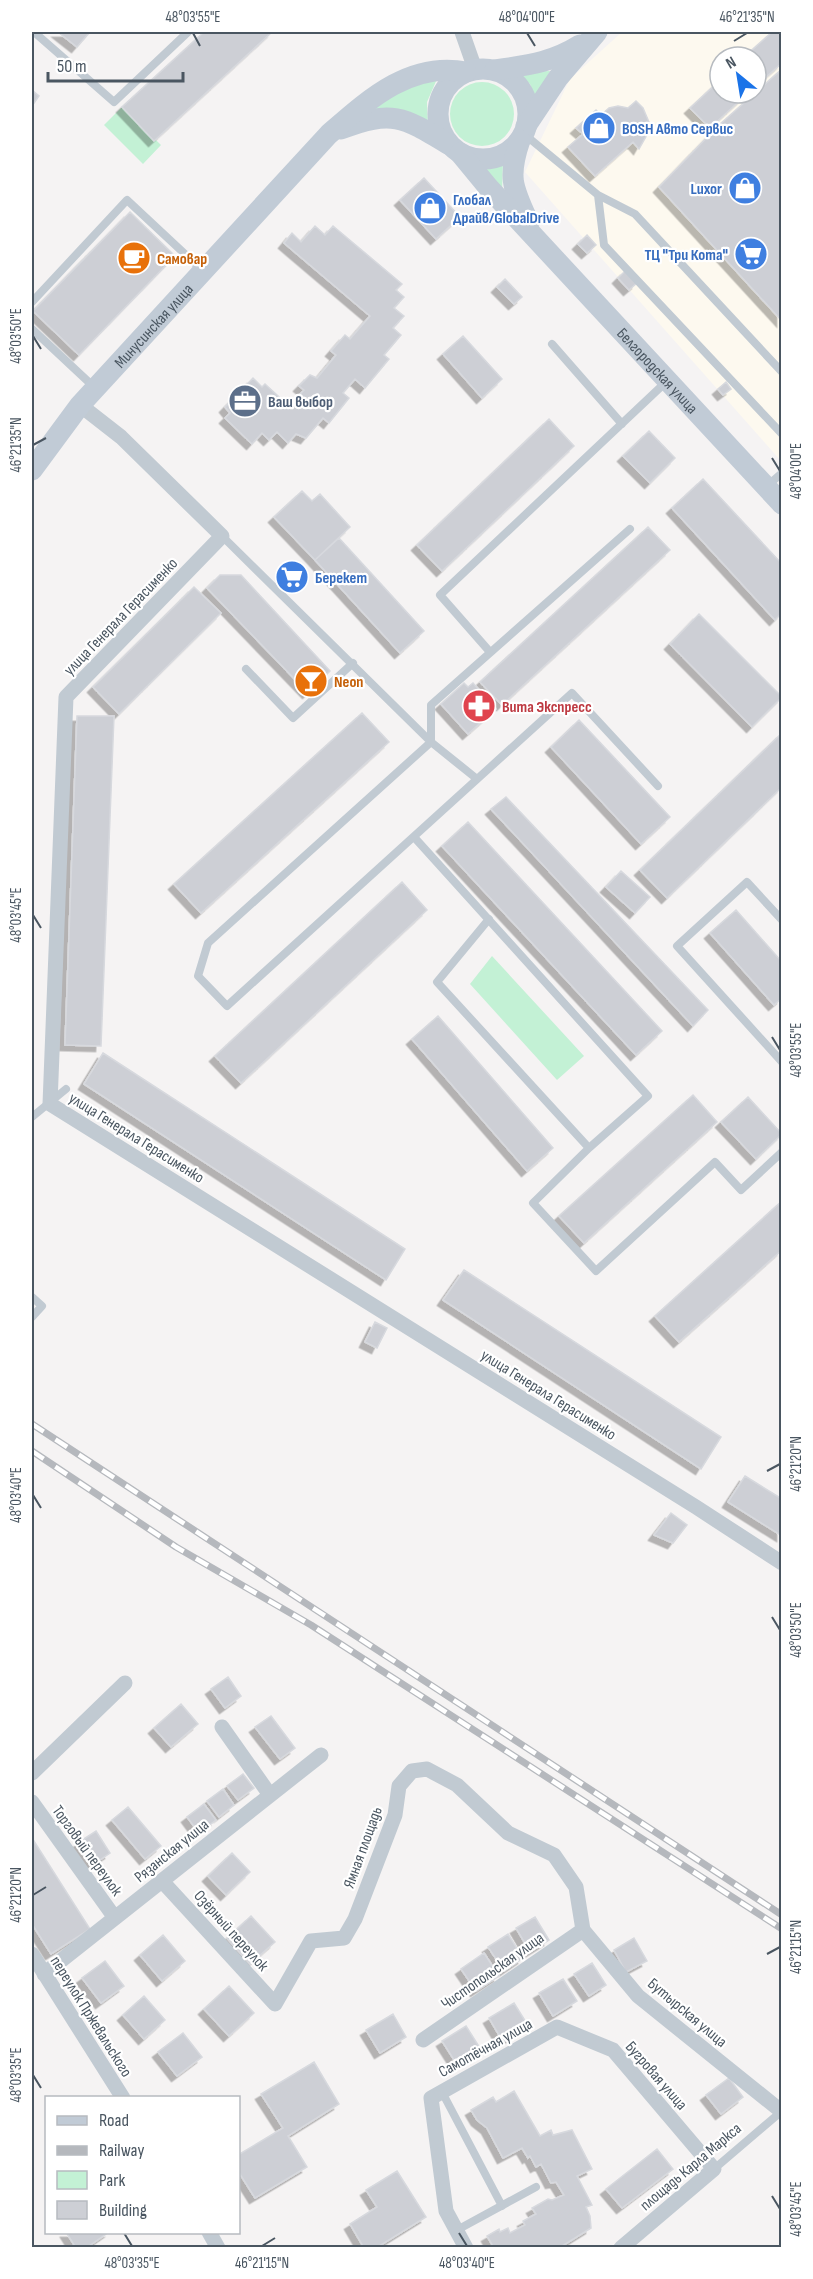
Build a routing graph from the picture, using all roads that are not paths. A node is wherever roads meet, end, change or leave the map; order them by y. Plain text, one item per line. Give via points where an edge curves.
1 (34, 32) edge
2 (188, 32) edge
3 (462, 32) edge
4 (594, 35) edge
5 (478, 70) junction
6 (523, 133) junction
7 (329, 134) junction
8 (455, 149) junction
9 (598, 195) junction
10 (536, 237) junction
11 (202, 270) junction
12 (32, 302) edge
13 (32, 329) edge
14 (552, 344) dead end
15 (782, 372) edge
16 (668, 381) junction
17 (95, 388) junction
18 (80, 405) junction
19 (622, 424) junction
20 (782, 434) edge
21 (32, 470) edge
22 (774, 480) edge
23 (782, 504) edge
24 (630, 529) dead end
25 (222, 536) junction
26 (490, 652) junction
27 (353, 663) junction
28 (246, 669) dead end
29 (431, 742) junction
30 (477, 779) junction
31 (658, 786) dead end
32 (414, 837) junction
33 (489, 919) junction
34 (782, 920) edge
35 (782, 1062) edge
36 (66, 1089) dead end
37 (50, 1104) junction
38 (32, 1117) edge
39 (589, 1148) junction
40 (782, 1152) edge
41 (32, 1297) edge
42 (32, 1317) edge
43 (782, 1563) edge
44 (125, 1683) dead end
45 (222, 1727) dead end
46 (321, 1755) dead end
47 (32, 1773) edge
48 (270, 1795) junction
49 (32, 1802) edge
50 (162, 1881) junction
51 (115, 1918) junction
52 (583, 1929) junction
53 (32, 1954) edge
54 (44, 1974) junction
55 (275, 2004) joint
56 (557, 2027) joint
57 (423, 2040) dead end
58 (437, 2095) junction
59 (122, 2096) edge
60 (781, 2111) edge
61 (714, 2169) junction
62 (536, 2187) dead end
63 (502, 2206) junction
64 (457, 2230) junction
65 (210, 2234) edge
66 (218, 2247) edge
67 (466, 2247) edge
68 (621, 2247) edge

1 - 2 lane via 114,102
3 - 5 street
4 - 5 main road, Минусинская улица via 538,64
4 - 6 main road via 558,78
5 - 6 main road via 504,74 520,87 527,106
5 - 7 main road, Минусинская улица via 431,72 393,84 365,102
5 - 8 main road via 448,85 438,105 440,127
6 - 8 main road via 507,152 488,158 478,159
6 - 9 lane
6 - 10 main road, Белгородская улица via 512,161 512,184
7 - 8 main road, Минусинская улица via 365,120 393,117 417,125
7 - 11 main road, Минусинская улица
8 - 10 main road, Белгородская улица
9 - 15 lane via 635,214
9 - 20 lane via 604,244
10 - 16 main road, Белгородская улица
11 - 12 lane via 127,200
11 - 17 main road, Минусинская улица
13 - 17 lane
14 - 19 lane
16 - 19 lane
16 - 22 main road, Белгородская улица
17 - 18 main road, Минусинская улица
18 - 21 main road, Минусинская улица
18 - 25 street via 121,437
19 - 26 lane via 440,595
22 - 23 main road, Белгородская улица
24 - 26 lane
25 - 27 lane
25 - 37 street, улица Генерала Герасименко via 66,697
26 - 29 lane via 431,705
27 - 28 lane via 293,718
27 - 29 lane
29 - 30 lane
29 - 32 lane via 208,943 198,976 227,1006
30 - 31 lane via 572,693
30 - 32 lane
32 - 33 lane
33 - 39 lane via 437,982
33 - 39 lane via 648,1095
34 - 35 lane via 747,882 677,946
36 - 37 lane
37 - 38 lane
37 - 43 street, улица Генерала Герасименко
39 - 40 lane via 533,1203 596,1271 715,1161 741,1190
41 - 42 lane via 42,1306
44 - 47 street
45 - 48 street
46 - 48 street, Рязанская улица
48 - 50 street, Рязанская улица
49 - 51 street, Торговый переулок
50 - 51 street, Рязанская улица
50 - 55 street, Озёрный переулок
51 - 54 street, Рязанская улица
52 - 55 street, Ямная площадь via 576,1887 554,1855 508,1833 457,1785 427,1769 412,1771 399,1786 395,1815 344,1938 311,1941
52 - 57 street, Чистопольская улица
52 - 60 street, Бутырская улица via 638,1996
53 - 54 street, переулок Пржевальского
54 - 59 street, переулок Пржевальского
56 - 58 street, Самотёчная улица
56 - 61 street, Бугровая улица via 614,2050
58 - 63 lane
58 - 64 street via 446,2211
60 - 61 lane, площадь Карла Маркса
61 - 68 street, площадь Карла Маркса
62 - 63 lane
63 - 64 lane
64 - 67 street
65 - 66 street

